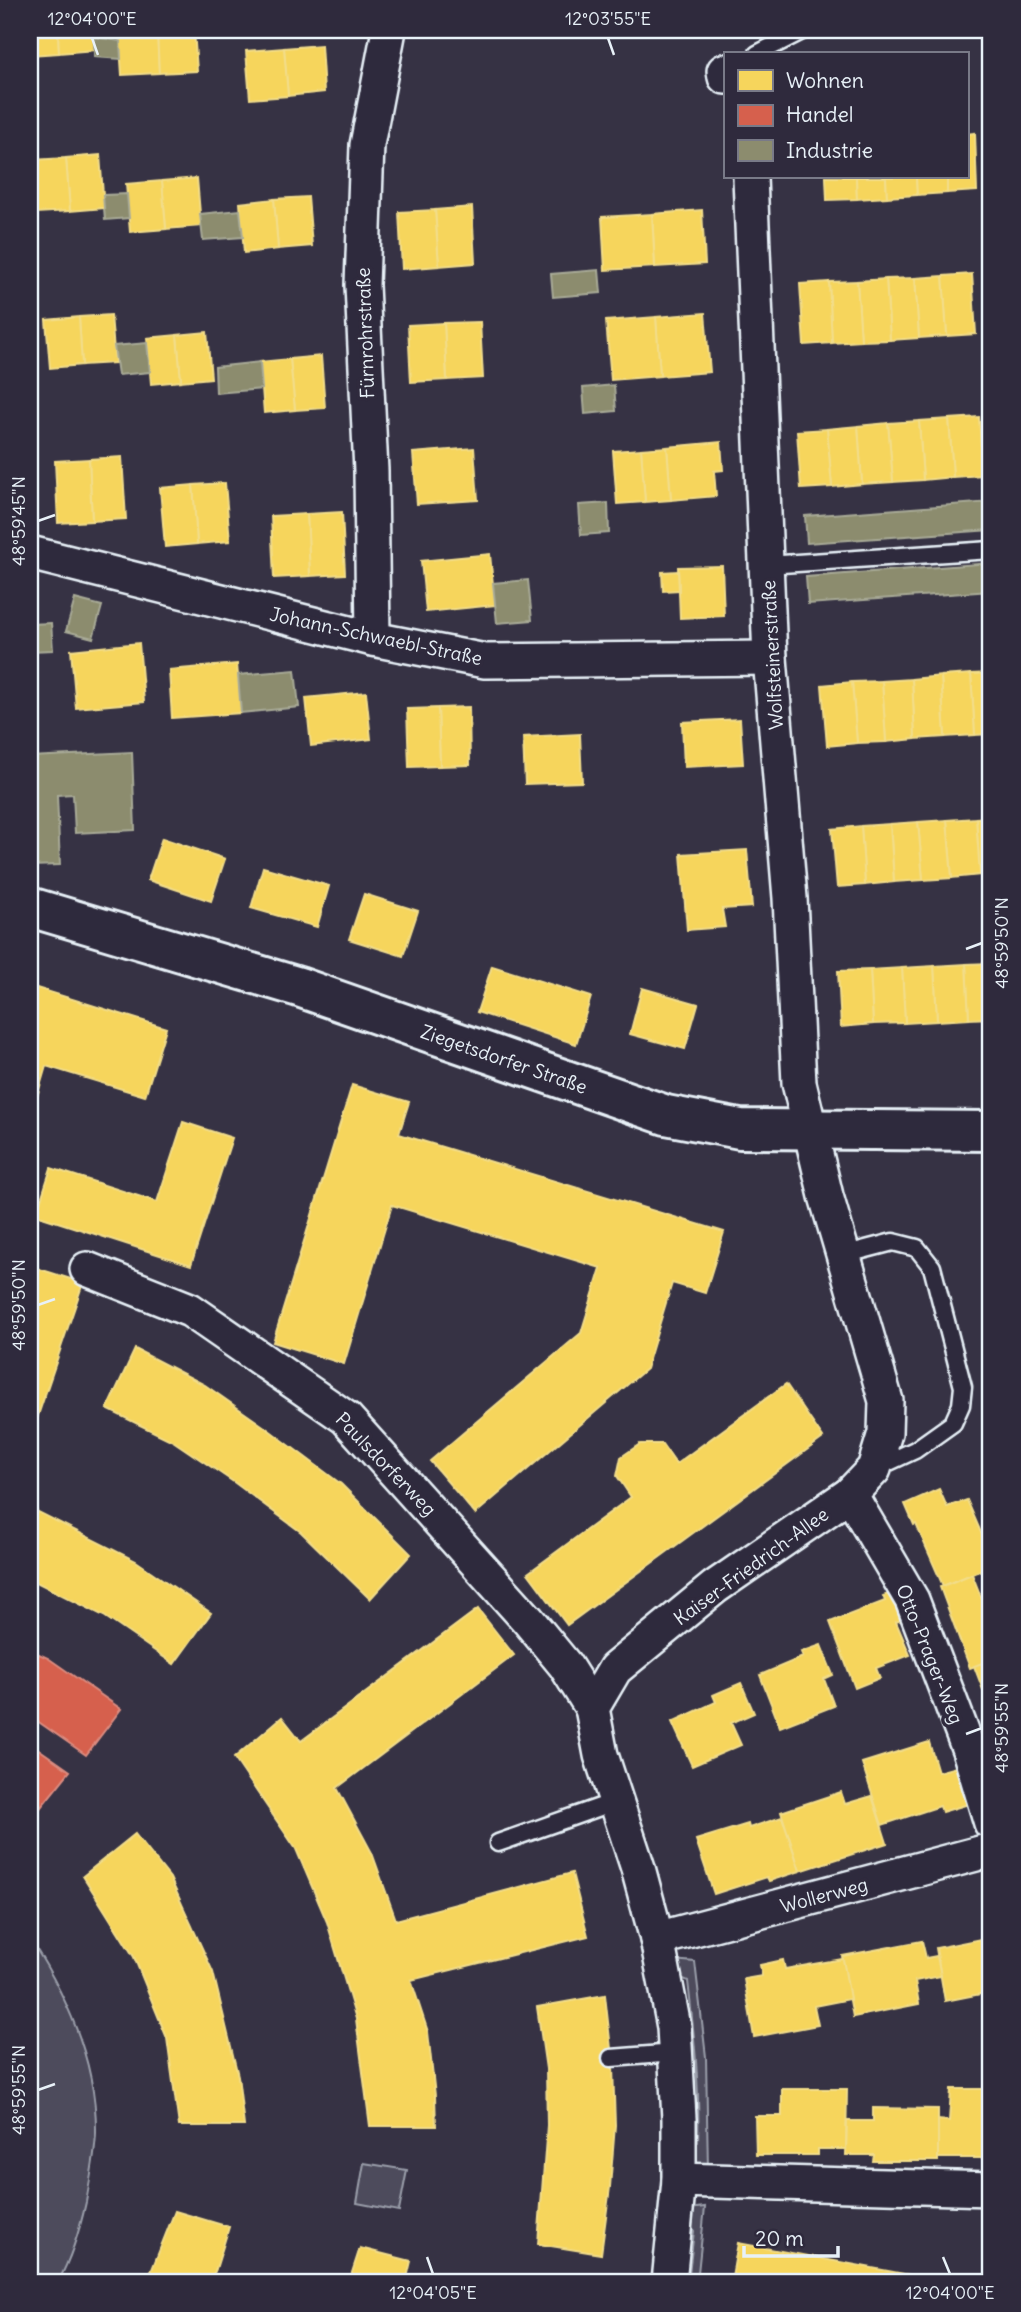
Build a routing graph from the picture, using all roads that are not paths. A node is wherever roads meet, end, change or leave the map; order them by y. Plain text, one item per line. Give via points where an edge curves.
1 (389, 30) edge
2 (804, 30) edge
3 (761, 52) edge
4 (750, 178) edge
5 (991, 550) edge
6 (30, 553) edge
7 (767, 565) junction
8 (373, 639) junction
9 (770, 658) junction
10 (30, 907) edge
11 (811, 1131) junction
12 (991, 1131) edge
13 (843, 1255) junction
14 (87, 1269) dead end
15 (874, 1469) junction
16 (850, 1494) junction
17 (592, 1708) junction
18 (614, 1802) junction
19 (991, 1824) edge
20 (498, 1843) dead end
21 (991, 1850) edge
22 (657, 1939) junction
23 (675, 2053) junction
24 (611, 2057) dead end
25 (678, 2180) junction
26 (991, 2189) edge
27 (669, 2282) edge

1 - 8 street, Fürnrohrstraße via 368,145 362,285 372,471
2 - 3 lane
4 - 7 street, Wolfsteinerstraße
5 - 7 lane
6 - 8 street, Johann-Schwaebl-Straße
7 - 9 street, Wolfsteinerstraße
8 - 9 street, Johann-Schwaebl-Straße via 485,661
9 - 11 street, Wolfsteinerstraße via 790,898 798,1069
10 - 11 street, Ziegetsdorfer Straße via 299,988 666,1115 740,1129
11 - 12 street, Ziegetsdorfer Straße
11 - 13 street, Kaiser-Friedrich-Allee
13 - 15 street, Kaiser-Friedrich-Allee via 886,1401 885,1433
13 - 15 lane via 893,1242 917,1248 932,1267 963,1387 953,1423 915,1450
14 - 17 street, Paulsdorferweg via 190,1310 346,1418 528,1620
15 - 16 street, Kaiser-Friedrich-Allee
16 - 17 street, Kaiser-Friedrich-Allee via 715,1587 615,1669
16 - 19 street, Otto-Prager-Weg via 912,1600 969,1750
17 - 18 street
18 - 20 lane
18 - 22 street
21 - 22 street, Wollerweg
22 - 23 street
23 - 24 lane
23 - 25 street
25 - 26 street
25 - 27 street

